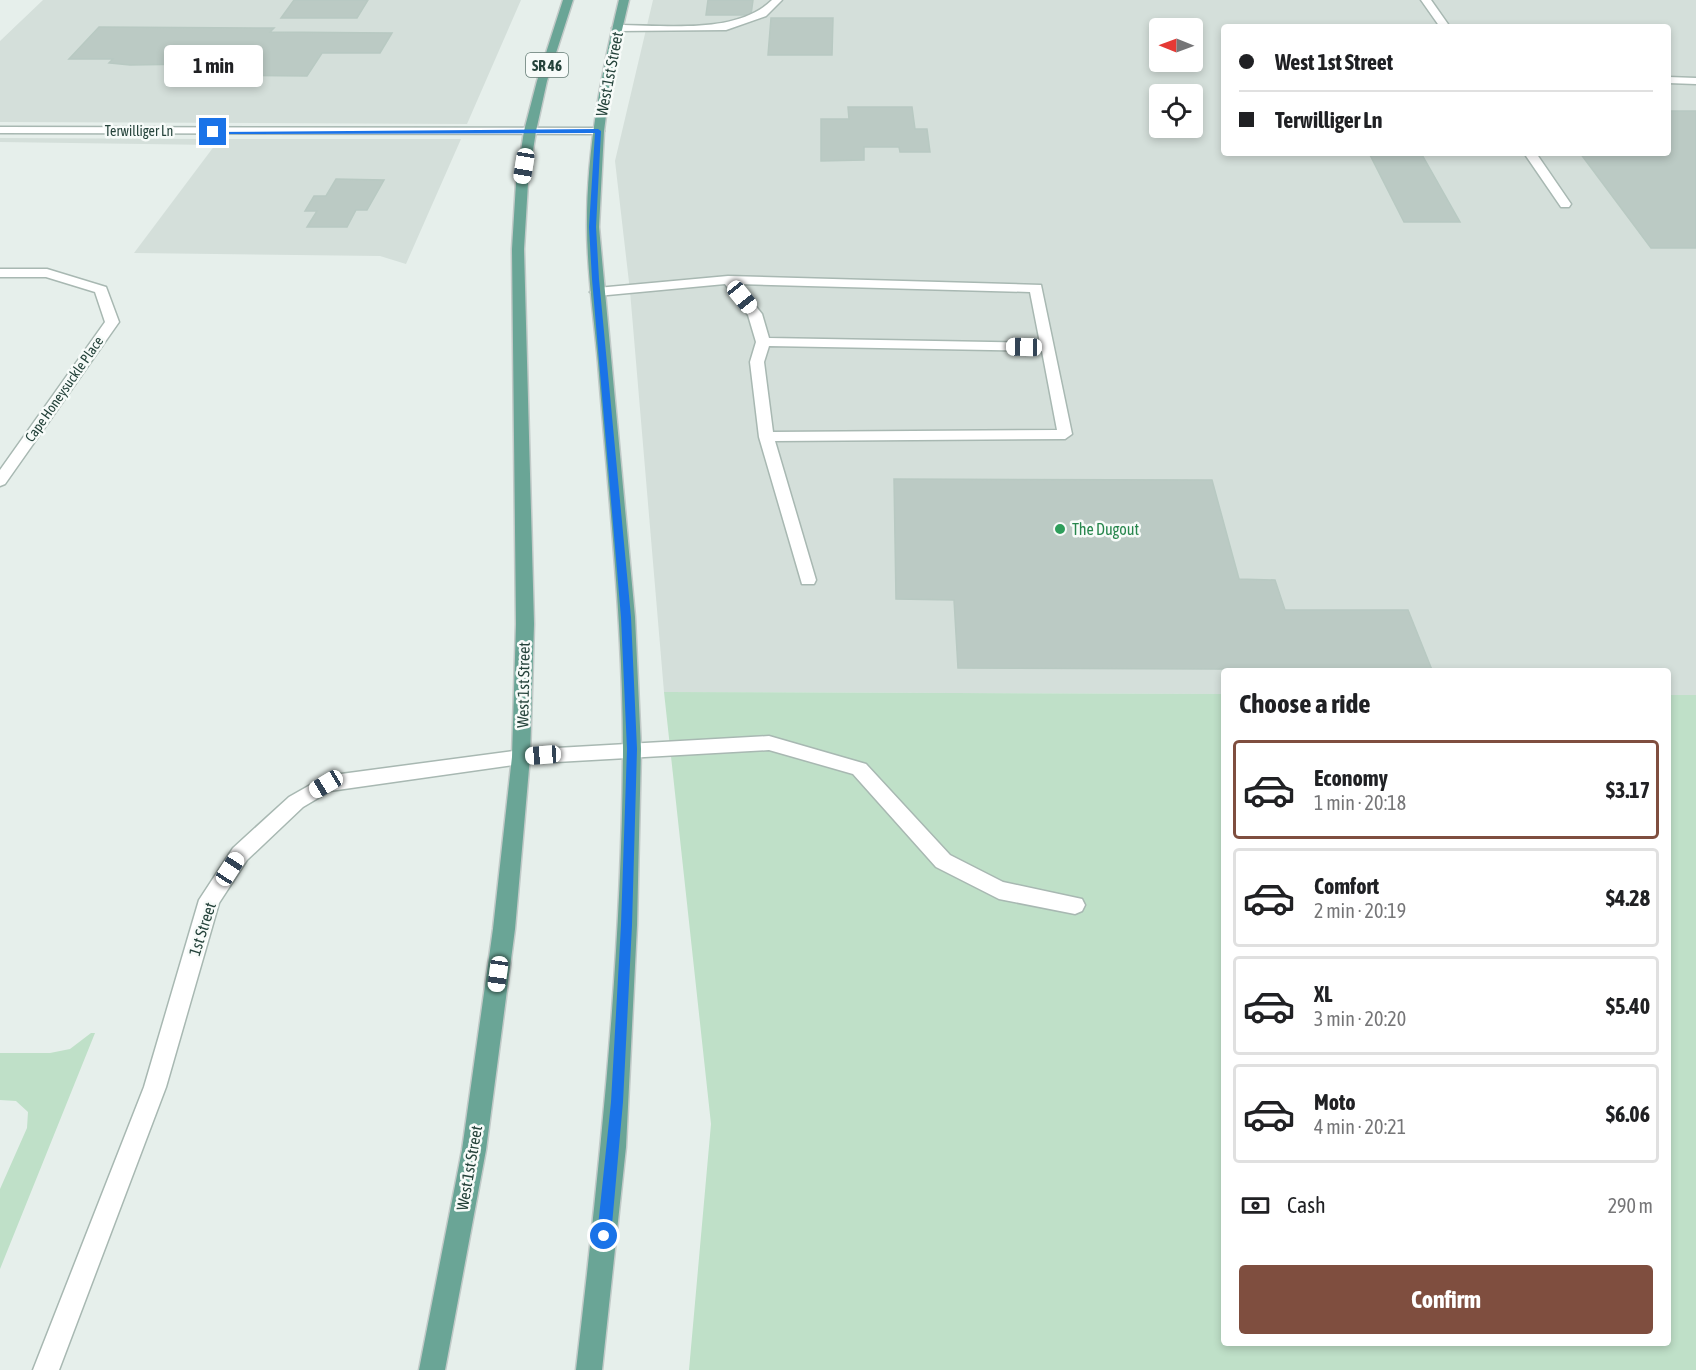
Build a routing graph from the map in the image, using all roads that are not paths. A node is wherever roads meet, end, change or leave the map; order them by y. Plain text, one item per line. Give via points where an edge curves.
1 (568, 0) edge
2 (624, 0) edge
3 (777, 0) edge
4 (1426, 0) edge
5 (1443, 24) edge
6 (617, 28) junction
7 (1671, 80) edge
8 (1696, 81) edge
9 (0, 130) edge
10 (530, 131) junction
11 (598, 131) junction
12 (1532, 156) edge
13 (1564, 204) dead end
14 (0, 273) edge
15 (728, 280) junction
16 (597, 292) junction
17 (763, 342) junction
18 (1048, 347) junction
19 (766, 437) junction
20 (0, 481) edge
21 (808, 580) dead end
22 (632, 749) junction
23 (521, 757) junction
24 (1075, 905) dead end
25 (46, 1370) edge
26 (432, 1370) edge
27 (589, 1370) edge

1 - 10 main road, West 1st Street / SR 46
2 - 6 main road, West 1st Street
3 - 6 street via 763,14 726,27
4 - 5 street
6 - 11 main road, West 1st Street
7 - 8 street
9 - 10 street, Terwilliger Ln
10 - 11 street, Terwilliger Ln
10 - 23 main road, West 1st Street / SR 46 via 518,249 525,624
11 - 16 main road, West 1st Street via 593,227
12 - 13 street
14 - 20 street, Cape Honeysuckle Place via 47,273 101,290 112,322
15 - 16 street
15 - 17 street via 755,314
15 - 18 street via 1036,288
16 - 22 main road, West 1st Street via 625,606
17 - 18 street
17 - 19 street via 757,362
18 - 19 street via 1065,434
19 - 21 street
22 - 23 street, 1st Street
22 - 24 street, 1st Street via 769,743 859,770 943,861 999,890
22 - 27 main road, West 1st Street via 614,1147
23 - 25 street, 1st Street via 326,784 296,802 240,854 209,900 155,1087
23 - 26 main road, West 1st Street / SR 46 via 504,929 474,1150

